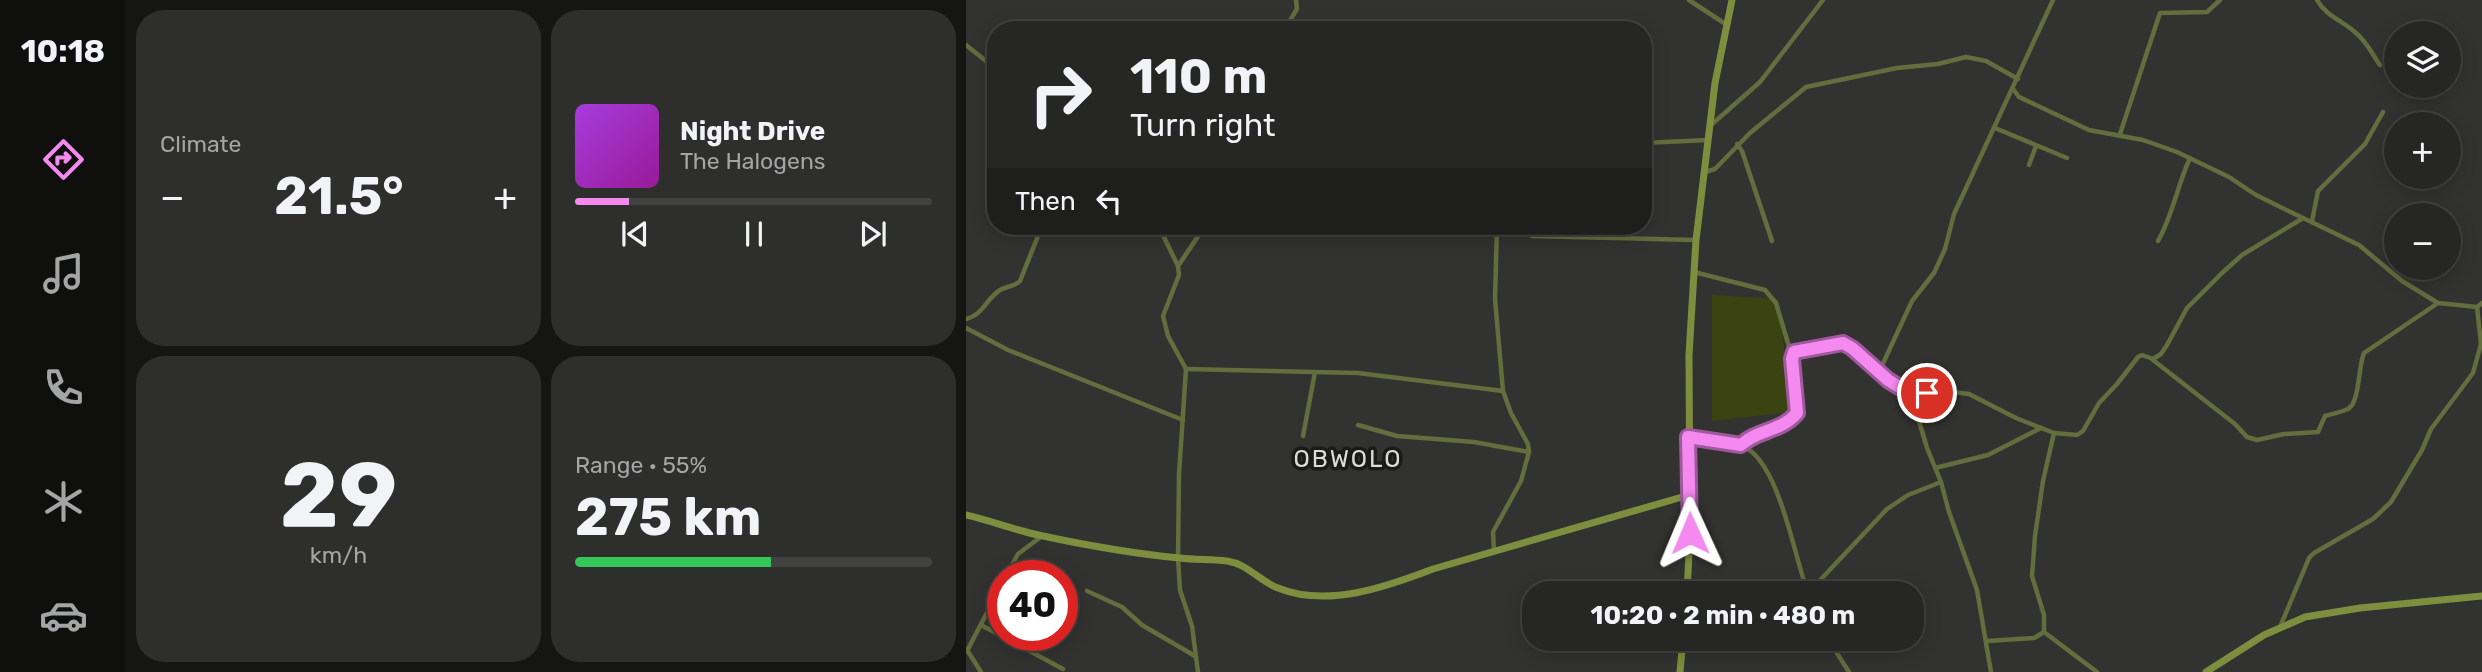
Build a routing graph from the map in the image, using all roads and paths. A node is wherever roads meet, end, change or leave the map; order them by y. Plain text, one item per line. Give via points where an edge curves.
1 (1296, 0) edge
2 (1689, 0) edge
3 (1732, 0) edge
4 (1823, 0) edge
5 (2053, 0) edge
6 (2220, 0) edge
7 (2317, 0) edge
8 (1290, 21) edge
9 (1728, 26) junction
10 (966, 45) edge
11 (987, 62) edge
12 (2380, 65) dead end
13 (2018, 79) junction
14 (2014, 89) junction
15 (2383, 112) dead end
16 (1710, 125) junction
17 (1995, 128) junction
18 (2120, 134) junction
19 (1708, 140) junction
20 (1652, 143) edge
21 (1737, 144) junction
22 (2036, 146) junction
23 (2067, 158) dead end
24 (2190, 158) junction
25 (2029, 165) dead end
26 (1704, 172) junction
27 (2303, 219) junction
28 (2312, 221) junction
29 (1038, 235) edge
30 (1163, 235) edge
31 (1199, 235) edge
32 (1497, 235) edge
33 (1532, 236) dead end
34 (1696, 240) junction
35 (1772, 241) dead end
36 (2158, 241) dead end
37 (1178, 266) junction
38 (1694, 272) junction
39 (2438, 303) junction
40 (2482, 303) edge
41 (2477, 307) junction
42 (966, 319) edge
43 (966, 328) edge
44 (2481, 344) edge
45 (1794, 352) junction
46 (2153, 359) junction
47 (1186, 369) junction
48 (1315, 372) junction
49 (1879, 372) junction
50 (1503, 391) junction
51 (1911, 394) junction
52 (1183, 420) junction
53 (1358, 425) dead end
54 (2041, 428) junction
55 (2054, 433) junction
56 (1303, 436) dead end
57 (1688, 437) junction
58 (1741, 445) junction
59 (1529, 452) junction
60 (1935, 468) junction
61 (1941, 482) junction
62 (1689, 495) junction
63 (966, 514) edge
64 (1042, 536) junction
65 (1494, 551) junction
66 (1178, 558) junction
67 (1015, 560) edge
68 (1687, 581) edge
69 (1804, 581) edge
70 (1819, 581) edge
71 (1087, 591) dead end
72 (2482, 596) edge
73 (987, 613) edge
74 (981, 625) junction
75 (2280, 627) junction
76 (2045, 632) junction
77 (1987, 641) junction
78 (967, 650) edge
79 (1682, 651) edge
80 (1836, 651) edge
81 (1196, 656) junction
82 (1063, 669) dead end
83 (981, 672) edge
84 (1198, 672) edge
85 (1680, 672) edge
86 (1849, 672) edge
87 (1991, 672) edge
88 (2097, 672) edge
89 (2206, 672) edge

1 - 8 street via 1297,9
2 - 9 street
3 - 9 street
4 - 16 street via 1760,82
5 - 13 street
6 - 18 street via 2207,12 2160,13
7 - 12 street via 2323,10 2357,33
9 - 16 street
10 - 11 street
13 - 14 street
13 - 21 street via 1986,61 1966,57 1806,87
14 - 17 street
14 - 18 street via 2019,97 2089,130
15 - 28 street via 2365,144 2318,191
16 - 19 street
17 - 22 street
17 - 49 street via 1954,214 1934,273 1912,301
18 - 24 street
19 - 20 street
19 - 26 street
21 - 26 street via 1716,169
21 - 35 street
22 - 23 street
22 - 25 street
24 - 27 street
24 - 36 street
26 - 34 street
27 - 28 street
27 - 46 street via 2242,255 2222,273 2187,308 2161,354
28 - 39 street via 2360,245 2402,281
29 - 42 street via 1020,281 996,293 978,314
30 - 37 street
31 - 37 street
32 - 50 street via 1495,299
33 - 34 street
34 - 38 street
37 - 47 street via 1180,275 1163,316
38 - 45 street via 1765,290 1776,303
38 - 57 street
39 - 41 street
39 - 46 street via 2364,353 2354,402 2350,408 2325,416 2318,432 2258,440 2247,437
40 - 41 street
41 - 44 street
43 - 52 street
44 - 75 street via 2473,373 2431,429 2391,502 2373,519 2309,558
45 - 49 street via 1843,343
45 - 58 street via 1797,413 1781,427 1751,435
46 - 55 street via 2138,357 2099,403 2083,431 2066,436
47 - 48 street
47 - 52 street
48 - 50 street
48 - 56 street
49 - 51 street
50 - 59 street
51 - 54 street via 1969,394
51 - 60 street
52 - 66 street
53 - 59 street via 1397,436
54 - 55 street
54 - 60 street via 1988,455
55 - 76 street via 2043,481 2032,576
57 - 58 street
57 - 62 street
58 - 69 street via 1762,465 1783,508
59 - 65 street via 1521,481 1493,532
60 - 61 street
61 - 70 street via 1887,509
61 - 77 street via 1974,580
62 - 65 street
62 - 68 street
63 - 64 street
64 - 66 street
64 - 67 street
65 - 66 street via 1391,585 1328,595 1280,589 1230,561
66 - 81 street via 1180,590
71 - 81 street via 1122,607 1142,625
72 - 75 street via 2325,612
73 - 74 street
74 - 78 street
74 - 82 street
75 - 89 street
76 - 77 street via 2034,638
76 - 88 street
77 - 87 street
78 - 83 street
79 - 85 street
80 - 86 street
81 - 84 street

